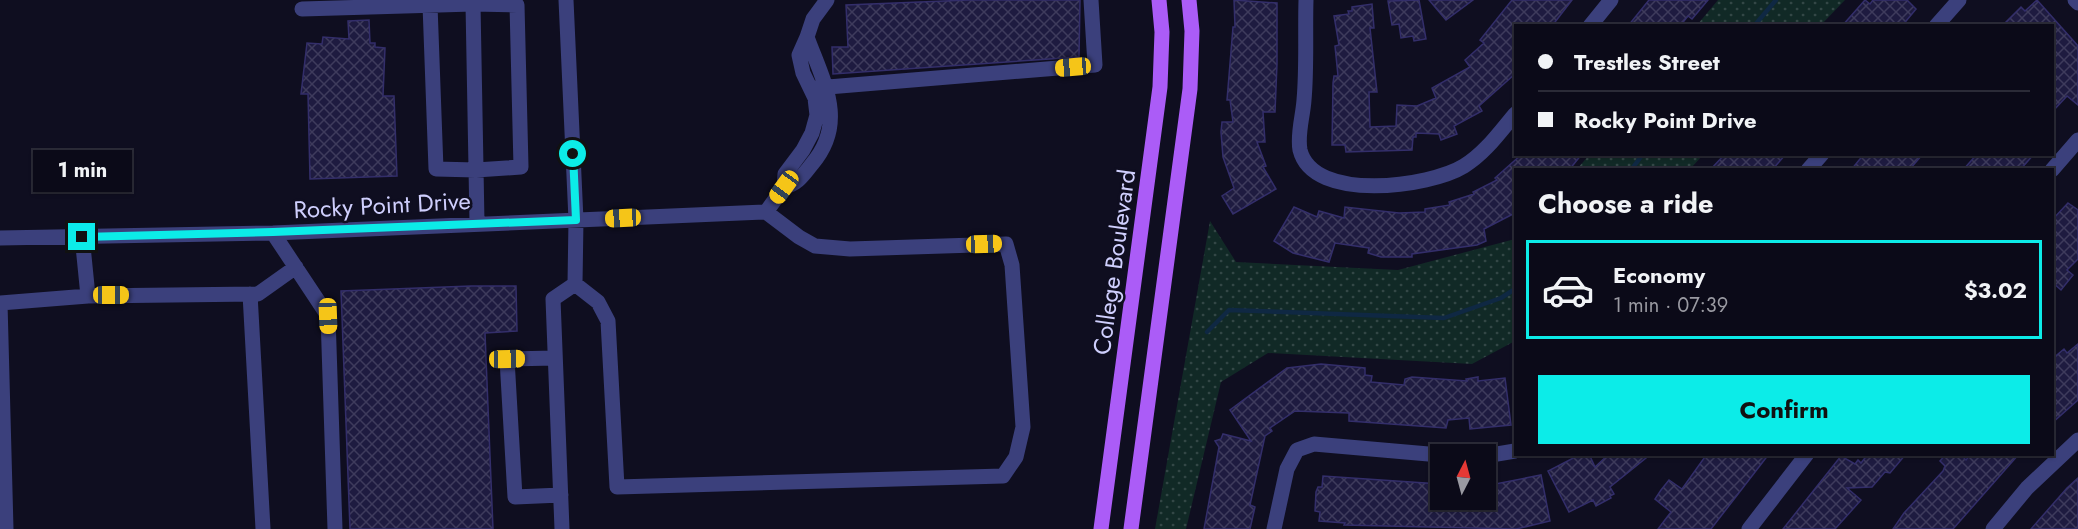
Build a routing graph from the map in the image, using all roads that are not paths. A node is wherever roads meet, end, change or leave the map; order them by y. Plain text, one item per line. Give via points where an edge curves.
1 (566, 0) edge
2 (827, 0) edge
3 (1091, 0) edge
4 (1159, 0) edge
5 (1189, 0) edge
6 (1306, 0) edge
7 (1611, 0) edge
8 (1959, 0) edge
9 (473, 4) junction
10 (430, 5) junction
11 (302, 9) dead end
12 (1592, 24) edge
13 (1938, 24) edge
14 (819, 87) junction
15 (1514, 115) edge
16 (2078, 140) edge
17 (1820, 156) edge
18 (1810, 168) edge
19 (2054, 168) edge
20 (476, 170) junction
21 (766, 212) junction
22 (576, 220) junction
23 (477, 223) junction
24 (273, 232) junction
25 (82, 237) junction
26 (0, 238) edge
27 (296, 267) junction
28 (575, 284) junction
29 (250, 294) junction
30 (88, 296) junction
31 (555, 358) junction
32 (2078, 440) edge
33 (1514, 451) edge
34 (1430, 453) edge
35 (1496, 454) edge
36 (1806, 456) edge
37 (561, 495) junction
38 (6, 529) edge
39 (263, 529) edge
40 (335, 529) edge
41 (562, 529) edge
42 (1101, 529) edge
43 (1131, 529) edge
44 (1274, 529) edge
45 (1749, 529) edge
46 (1993, 529) edge

1 - 22 street
2 - 14 street via 813,19 807,37
3 - 14 street via 1095,65
4 - 42 main road, College Boulevard via 1160,87
5 - 43 main road via 1190,89
6 - 15 street via 1300,151 1315,173 1335,182 1394,186 1442,177 1484,151
7 - 12 street
8 - 13 street
9 - 10 street
9 - 20 street
9 - 20 street via 518,5 521,167
10 - 11 street
10 - 20 street via 436,168
14 - 21 street via 831,113 829,138 795,184 784,187
16 - 19 street
17 - 18 street
20 - 23 street
21 - 22 street, Rocky Point Drive
21 - 28 street via 815,246 850,249 1006,244 1012,265 1023,427 1017,457 1003,476 617,488 608,321 597,302
22 - 23 street, Rocky Point Drive
22 - 28 street
23 - 24 street, Rocky Point Drive
24 - 25 street, Rocky Point Drive
24 - 27 street
25 - 26 street, Rocky Point Drive
25 - 30 street
27 - 29 street via 258,294
27 - 40 street via 328,316
28 - 31 street via 552,298
29 - 30 street
29 - 39 street
30 - 38 street via 0,303
31 - 37 street
31 - 37 street via 507,359 515,497
32 - 46 street via 2027,488
33 - 35 street
34 - 44 street via 1314,444 1297,450 1287,469
36 - 45 street
37 - 41 street

